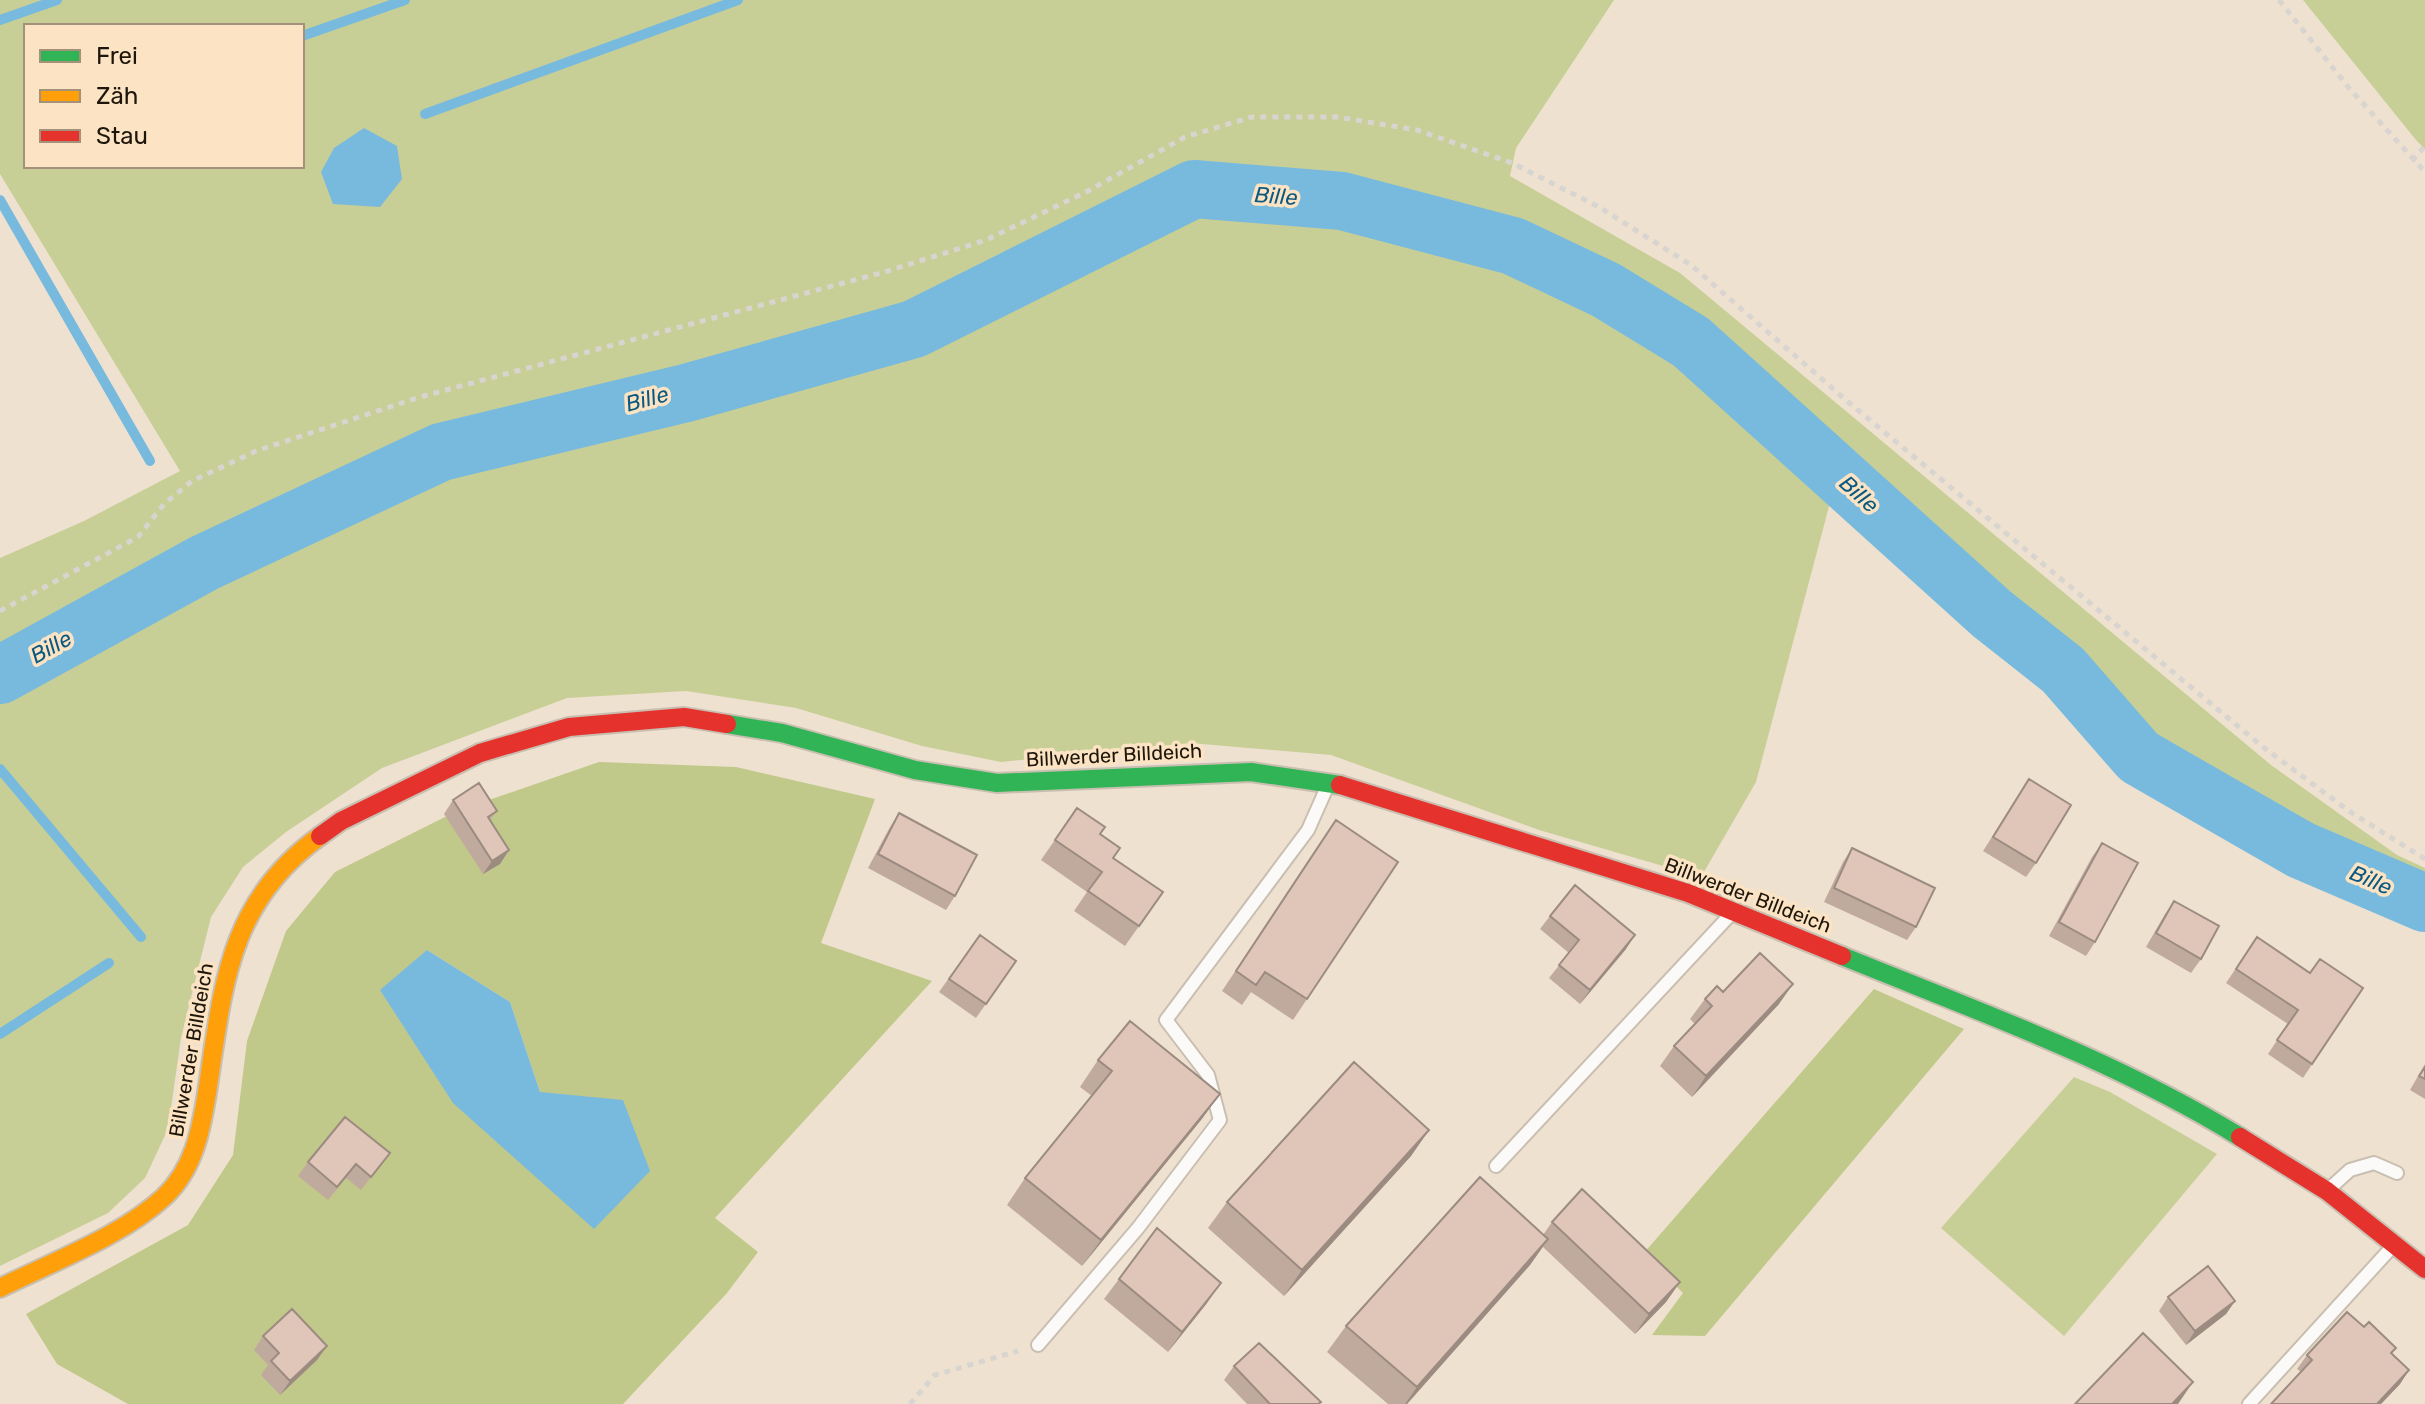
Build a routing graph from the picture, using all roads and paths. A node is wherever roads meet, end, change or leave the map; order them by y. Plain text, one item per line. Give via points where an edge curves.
1 (2279, 0) edge
2 (2425, 146) edge
3 (2412, 161) junction
4 (2425, 172) edge
5 (0, 611) edge
6 (1329, 782) junction
7 (2425, 859) edge
8 (1734, 911) junction
9 (1496, 1166) dead end
10 (2397, 1173) dead end
11 (2327, 1191) junction
12 (2396, 1243) junction
13 (2425, 1269) edge
14 (0, 1288) edge
15 (1038, 1345) joint
16 (910, 1404) edge
17 (2249, 1404) edge

1 - 3 path
2 - 3 path
3 - 4 path
5 - 7 path via 138,537 164,504 192,481 256,451 420,397 986,240 1185,137 1252,117 1337,117 1417,130 1512,163 1599,207 1691,265 2263,747
6 - 8 street, Billwerder Billdeich
6 - 14 street, Billwerder Billdeich via 1251,772 1188,772 997,783 915,770 782,733 684,717 569,727 480,753 341,821 298,852 265,886 226,969 198,1147 166,1196 127,1224
6 - 15 lane via 1308,830 1166,1020 1208,1075 1220,1120 1138,1228
8 - 9 lane
8 - 11 street, Billwerder Billdeich via 2107,1064 2189,1106
10 - 11 lane via 2374,1163 2350,1170
11 - 12 street, Billwerder Billdeich
12 - 13 street, Billwerder Billdeich
12 - 17 lane
15 - 16 path via 935,1375

